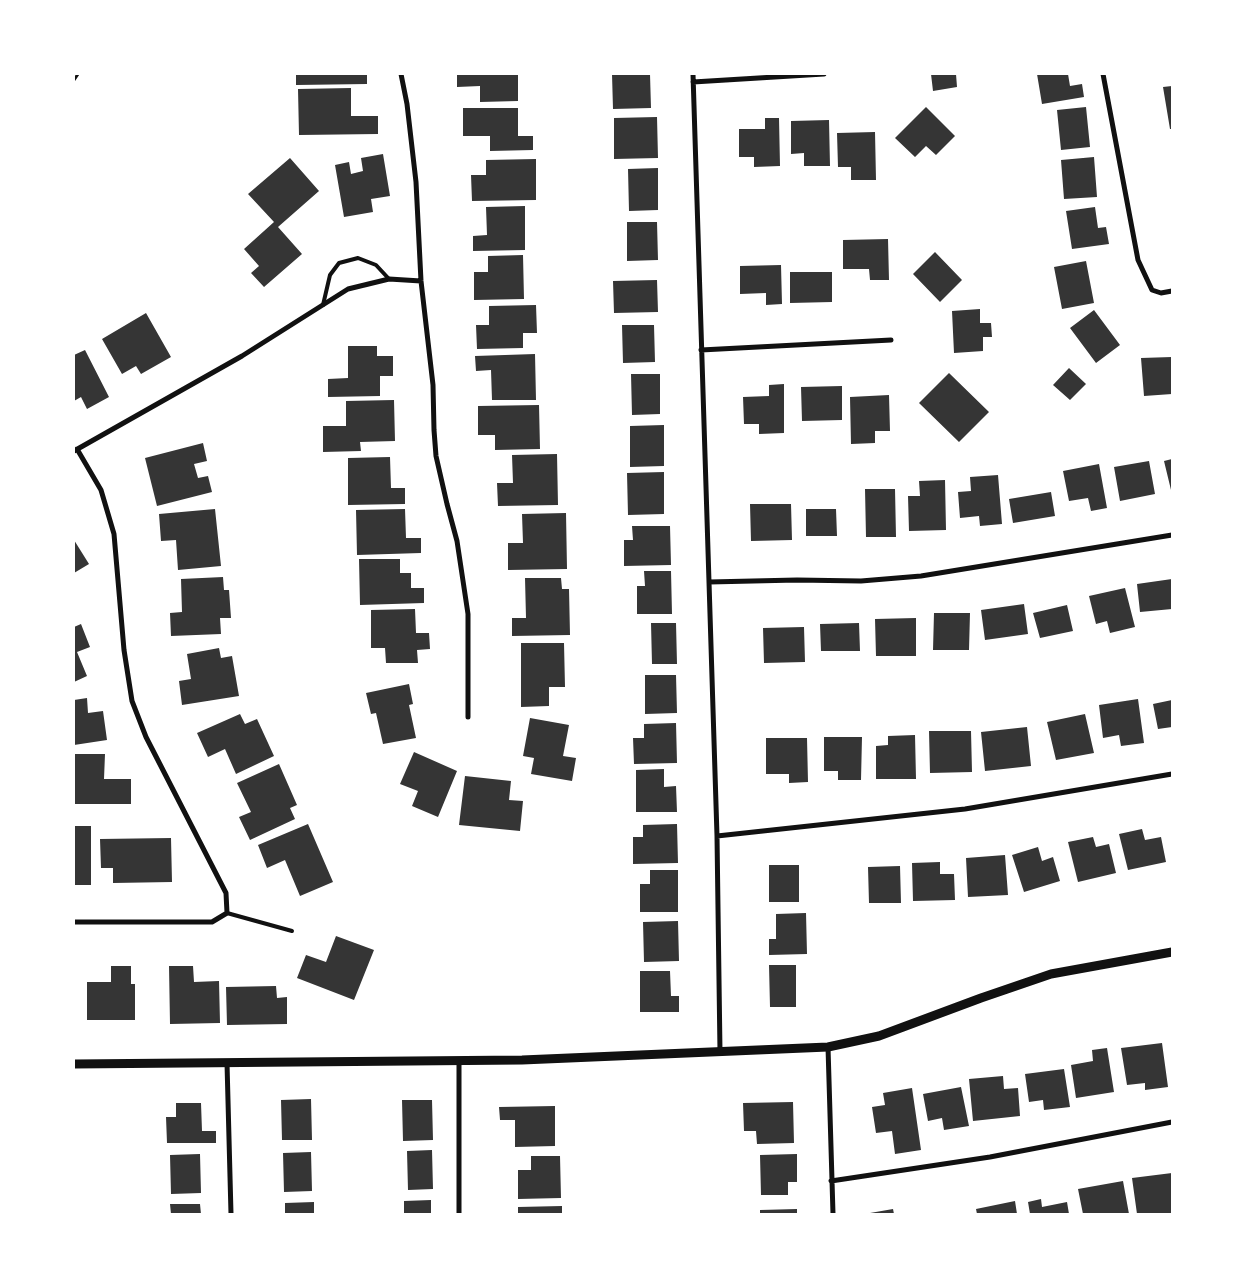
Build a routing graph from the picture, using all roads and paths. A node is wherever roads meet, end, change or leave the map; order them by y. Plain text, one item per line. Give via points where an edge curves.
1 (78, 74) edge
2 (400, 74) edge
3 (693, 74) edge
4 (824, 74) edge
5 (1103, 74) edge
6 (74, 80) edge
7 (693, 82) junction
8 (389, 279) junction
9 (421, 281) junction
10 (1172, 291) edge
11 (324, 305) junction
12 (891, 340) dead end
13 (701, 350) junction
14 (75, 450) edge
15 (1172, 535) edge
16 (709, 582) junction
17 (468, 717) dead end
18 (1172, 774) edge
19 (717, 836) junction
20 (226, 913) junction
21 (74, 922) edge
22 (292, 931) dead end
23 (1172, 952) edge
24 (828, 1047) junction
25 (720, 1052) junction
26 (459, 1060) junction
27 (227, 1063) junction
28 (74, 1064) edge
29 (1172, 1122) edge
30 (831, 1181) junction
31 (231, 1214) edge
32 (459, 1214) edge
33 (833, 1214) edge

1 - 6 path
2 - 9 street via 407,104 416,182
3 - 7 street
4 - 7 street
5 - 10 street via 1138,260 1152,290 1160,293
7 - 13 street
8 - 9 street
8 - 11 street via 348,289
8 - 11 lane via 376,265 358,258 338,263 330,275
9 - 17 street via 433,386 436,456 457,541 468,614
11 - 14 street via 242,356
12 - 13 street
13 - 16 street
14 - 20 street via 101,490 114,534 132,701 146,737 226,893
15 - 16 street via 921,576 861,581
16 - 19 street
18 - 19 street via 965,809
19 - 25 street
20 - 21 street via 212,922
20 - 22 lane
23 - 24 street via 1051,974 879,1036
24 - 25 street
24 - 30 street
25 - 26 street
26 - 27 street
26 - 32 street
27 - 28 street
27 - 31 street
29 - 30 street via 990,1157
30 - 33 street

